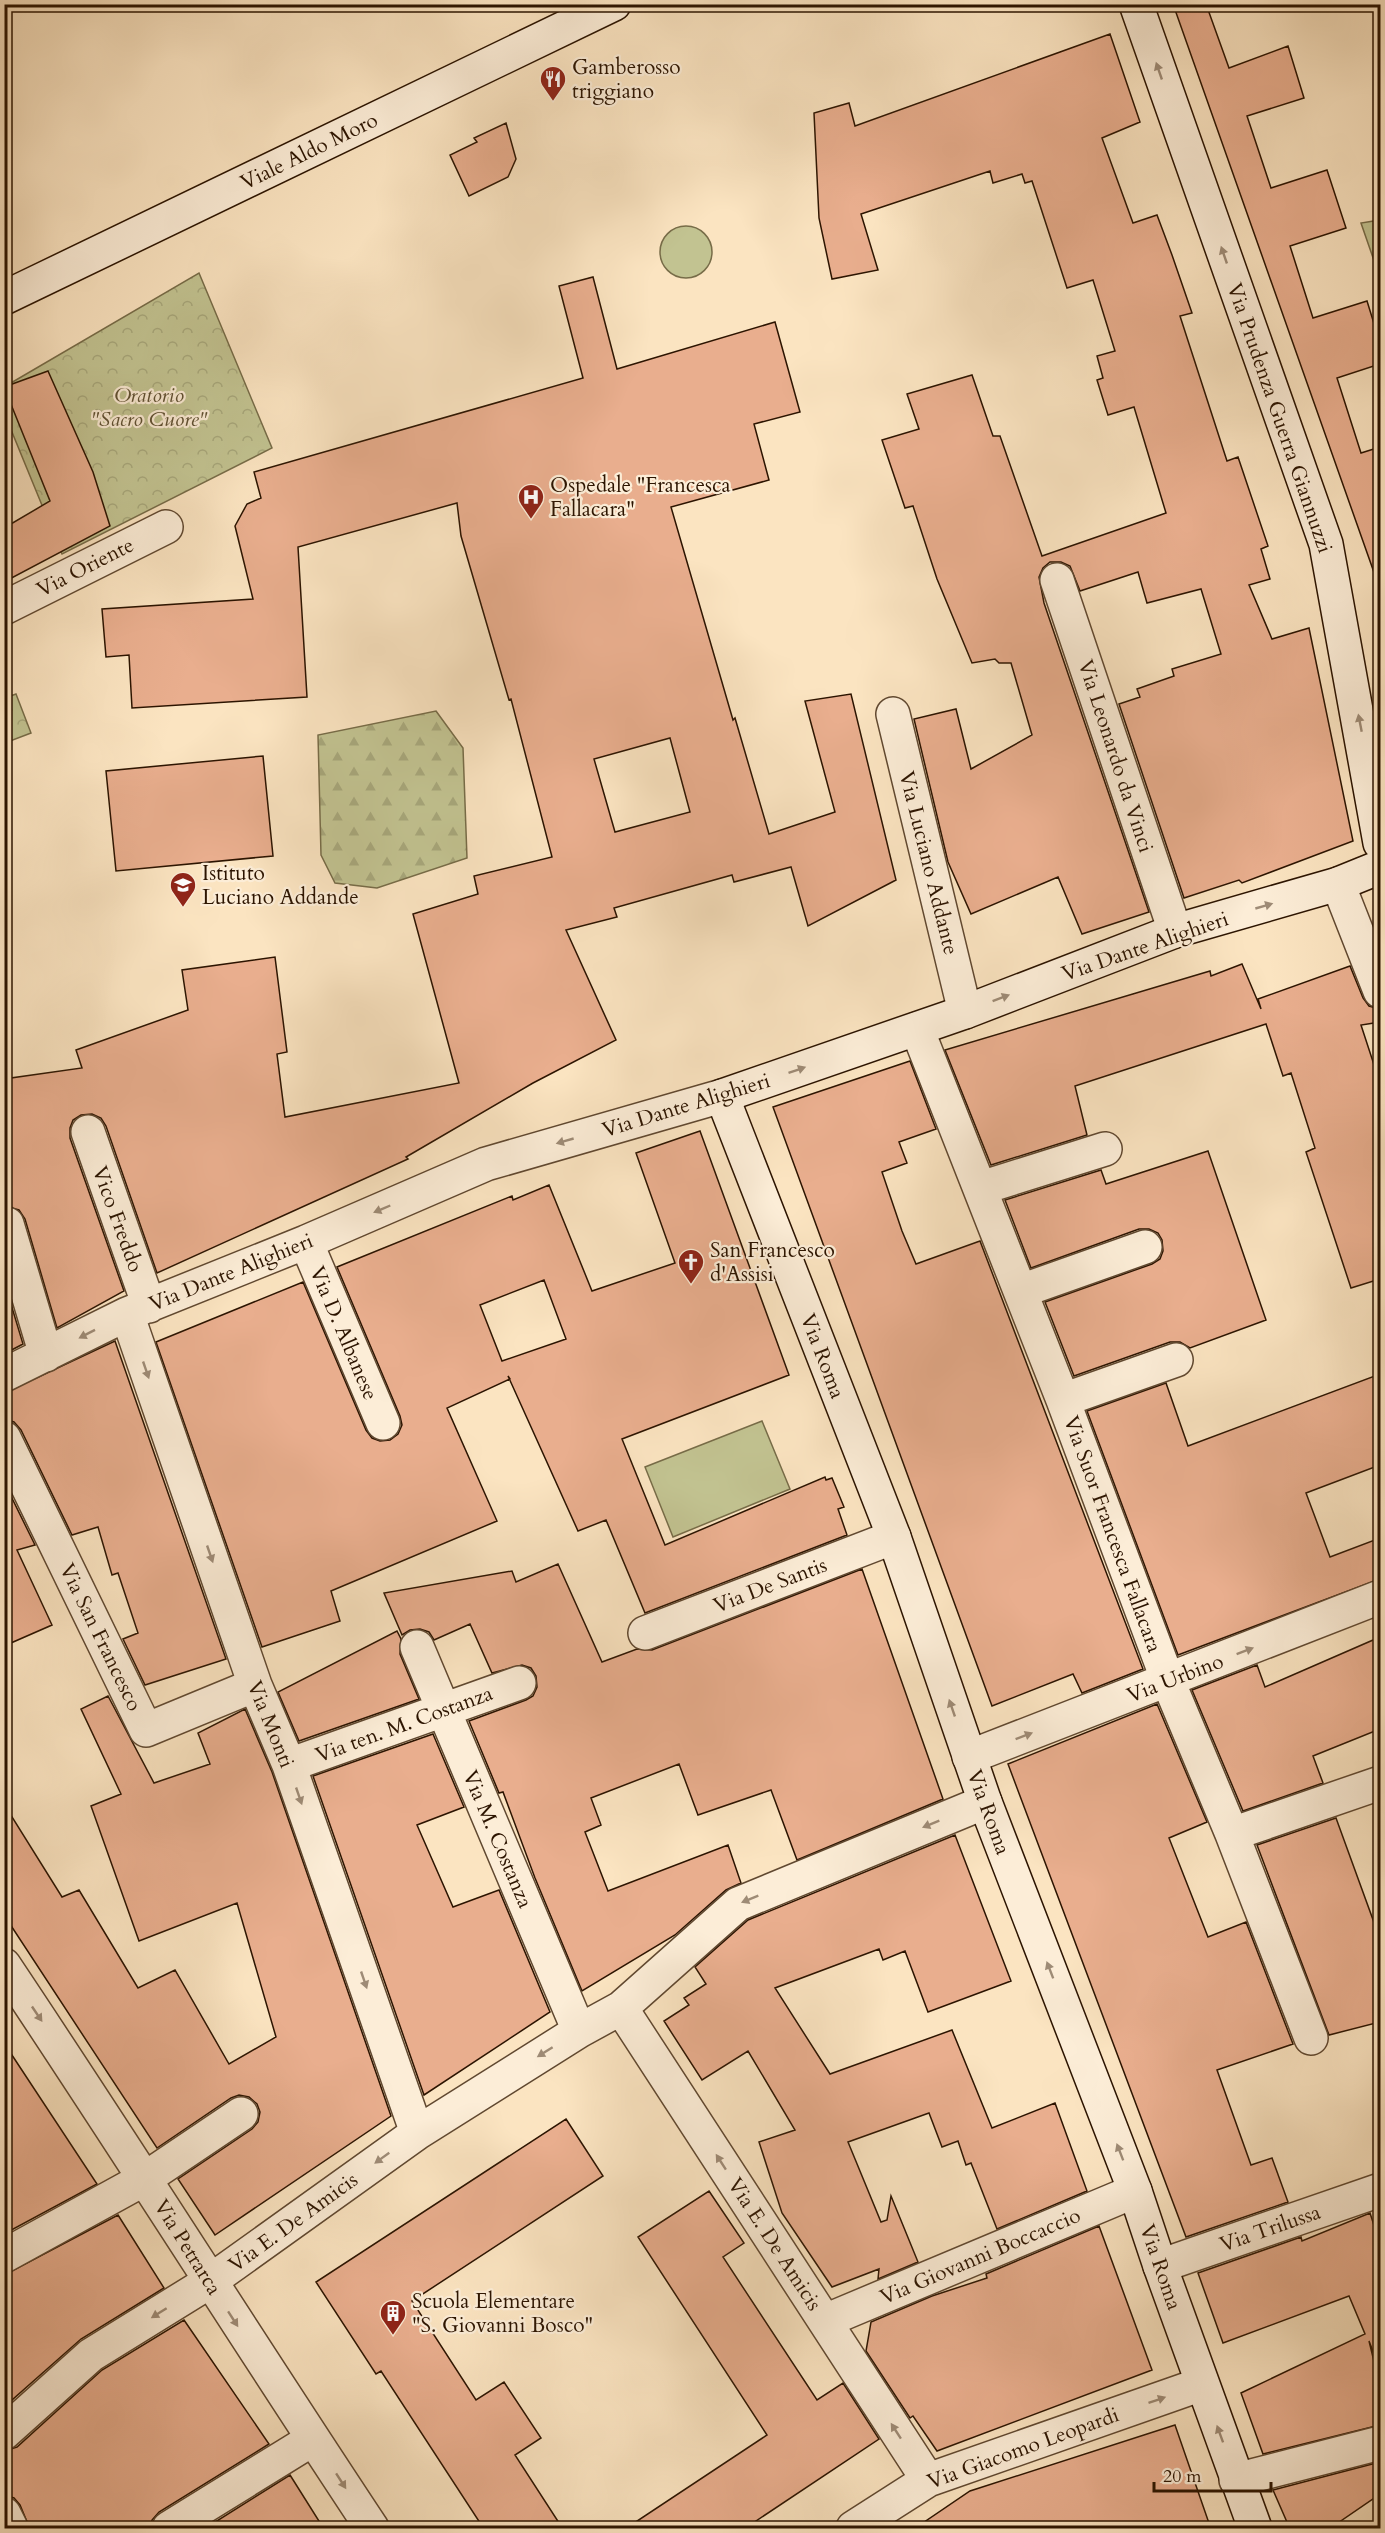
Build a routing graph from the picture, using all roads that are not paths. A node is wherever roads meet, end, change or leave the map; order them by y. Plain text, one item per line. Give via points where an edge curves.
1 (614, 4) edge
2 (1136, 4) edge
3 (4, 298) edge
4 (166, 527) dead end
5 (1058, 580) dead end
6 (4, 608) edge
7 (893, 714) dead end
8 (1380, 843) edge
9 (1380, 867) edge
10 (1338, 884) junction
11 (1175, 931) junction
12 (1380, 991) edge
13 (965, 1012) junction
14 (917, 1029) junction
15 (722, 1096) junction
16 (88, 1132) dead end
17 (1105, 1149) dead end
18 (981, 1188) junction
19 (7, 1224) dead end
20 (306, 1242) junction
21 (1145, 1247) dead end
22 (1021, 1291) junction
23 (138, 1310) junction
24 (46, 1355) junction
25 (1176, 1360) dead end
26 (4, 1375) edge
27 (1063, 1400) junction
28 (382, 1423) dead end
29 (4, 1438) edge
30 (894, 1538) junction
31 (1380, 1597) edge
32 (645, 1634) dead end
33 (417, 1647) dead end
34 (1168, 1681) junction
35 (519, 1683) dead end
36 (255, 1685) junction
37 (443, 1711) junction
38 (969, 1757) junction
39 (289, 1765) junction
40 (1380, 1783) edge
41 (985, 1802) junction
42 (1232, 1834) junction
43 (4, 1965) edge
44 (621, 2008) junction
45 (579, 2031) junction
46 (1311, 2038) dead end
47 (241, 2114) dead end
48 (417, 2133) junction
49 (146, 2178) junction
50 (1380, 2190) edge
51 (1135, 2191) junction
52 (4, 2256) edge
53 (1160, 2266) junction
54 (209, 2282) junction
55 (825, 2321) junction
56 (1202, 2384) junction
57 (4, 2433) edge
58 (313, 2439) junction
59 (1380, 2443) edge
60 (928, 2480) junction
61 (1236, 2480) junction
62 (4, 2514) edge
63 (11, 2529) edge
64 (169, 2529) edge
65 (372, 2529) edge
66 (854, 2529) edge
67 (1255, 2529) edge

1 - 3 street, Viale Aldo Moro
8 -> 2 street, Via Prudenza Guerra Giannuzzi via 1326,544
4 - 6 street, Via Oriente
5 - 11 street, Via Leonardo da Vinci
7 - 13 street, Via Luciano Addante
9 - 10 street, Via Dante Alighieri
11 -> 10 street, Via Dante Alighieri
10 - 12 street
13 -> 11 street, Via Dante Alighieri
13 - 14 street, Via Dante Alighieri
15 -> 14 street, Via Dante Alighieri
14 - 18 street, Via Suor Francesca Fallacara
15 -> 20 street, Via Dante Alighieri via 486,1164
15 - 30 street, Via Roma
16 - 23 street, Vico Freddo
17 - 18 street
18 - 22 street, Via Suor Francesca Fallacara
19 - 24 street
20 - 23 street, Via Dante Alighieri
20 - 28 street, Via D. Albanese
21 - 22 street
22 - 27 street, Via Suor Francesca Fallacara
23 -> 24 street, Via Dante Alighieri
23 -> 36 street, Via Monti
24 - 26 street, Via Dante Alighieri
25 - 27 street
27 - 34 street, Via Suor Francesca Fallacara
29 - 36 street, Via San Francesco via 146,1730
30 - 32 street, Via De Santis
38 -> 30 street, Via Roma
34 -> 31 street, Via Urbino
33 - 37 street, Via M. Costanza
38 -> 34 street, Via Urbino
34 - 42 street, Via Suor Francesca Fallacara
35 - 37 street, Via ten. M. Costanza
36 - 39 street, Via Monti
37 - 39 street, Via ten. M. Costanza
37 - 45 street, Via M. Costanza
38 - 41 street, Via Roma
39 -> 48 street, Via Monti
40 - 42 street
41 -> 44 street, Via E. De Amicis via 738,1904
51 -> 41 street, Via Roma
42 - 46 street, Via Suor Francesca Fallacara
43 -> 49 street, Via Petrarca
44 - 45 street, Via E. De Amicis
55 -> 44 street, Via E. De Amicis
45 -> 48 street, Via E. De Amicis
47 - 49 street
48 -> 54 street, Via E. De Amicis
49 - 52 street
49 - 54 street, Via Petrarca
50 - 53 street, Via Trilussa
51 - 53 street, Via Roma
51 - 55 street, Via Giovanni Boccaccio
53 - 56 street, Via Roma
54 -> 57 street, Via E. De Amicis via 92,2355
54 -> 58 street, Via Petrarca
60 -> 55 street, Via E. De Amicis
60 -> 56 street, Via Giacomo Leopardi
61 -> 56 street, Via Roma
58 - 64 street
58 -> 65 street, Via Petrarca
59 - 61 street
60 - 66 street, Via Giacomo Leopardi
61 - 67 street, Via Roma
62 - 63 street

